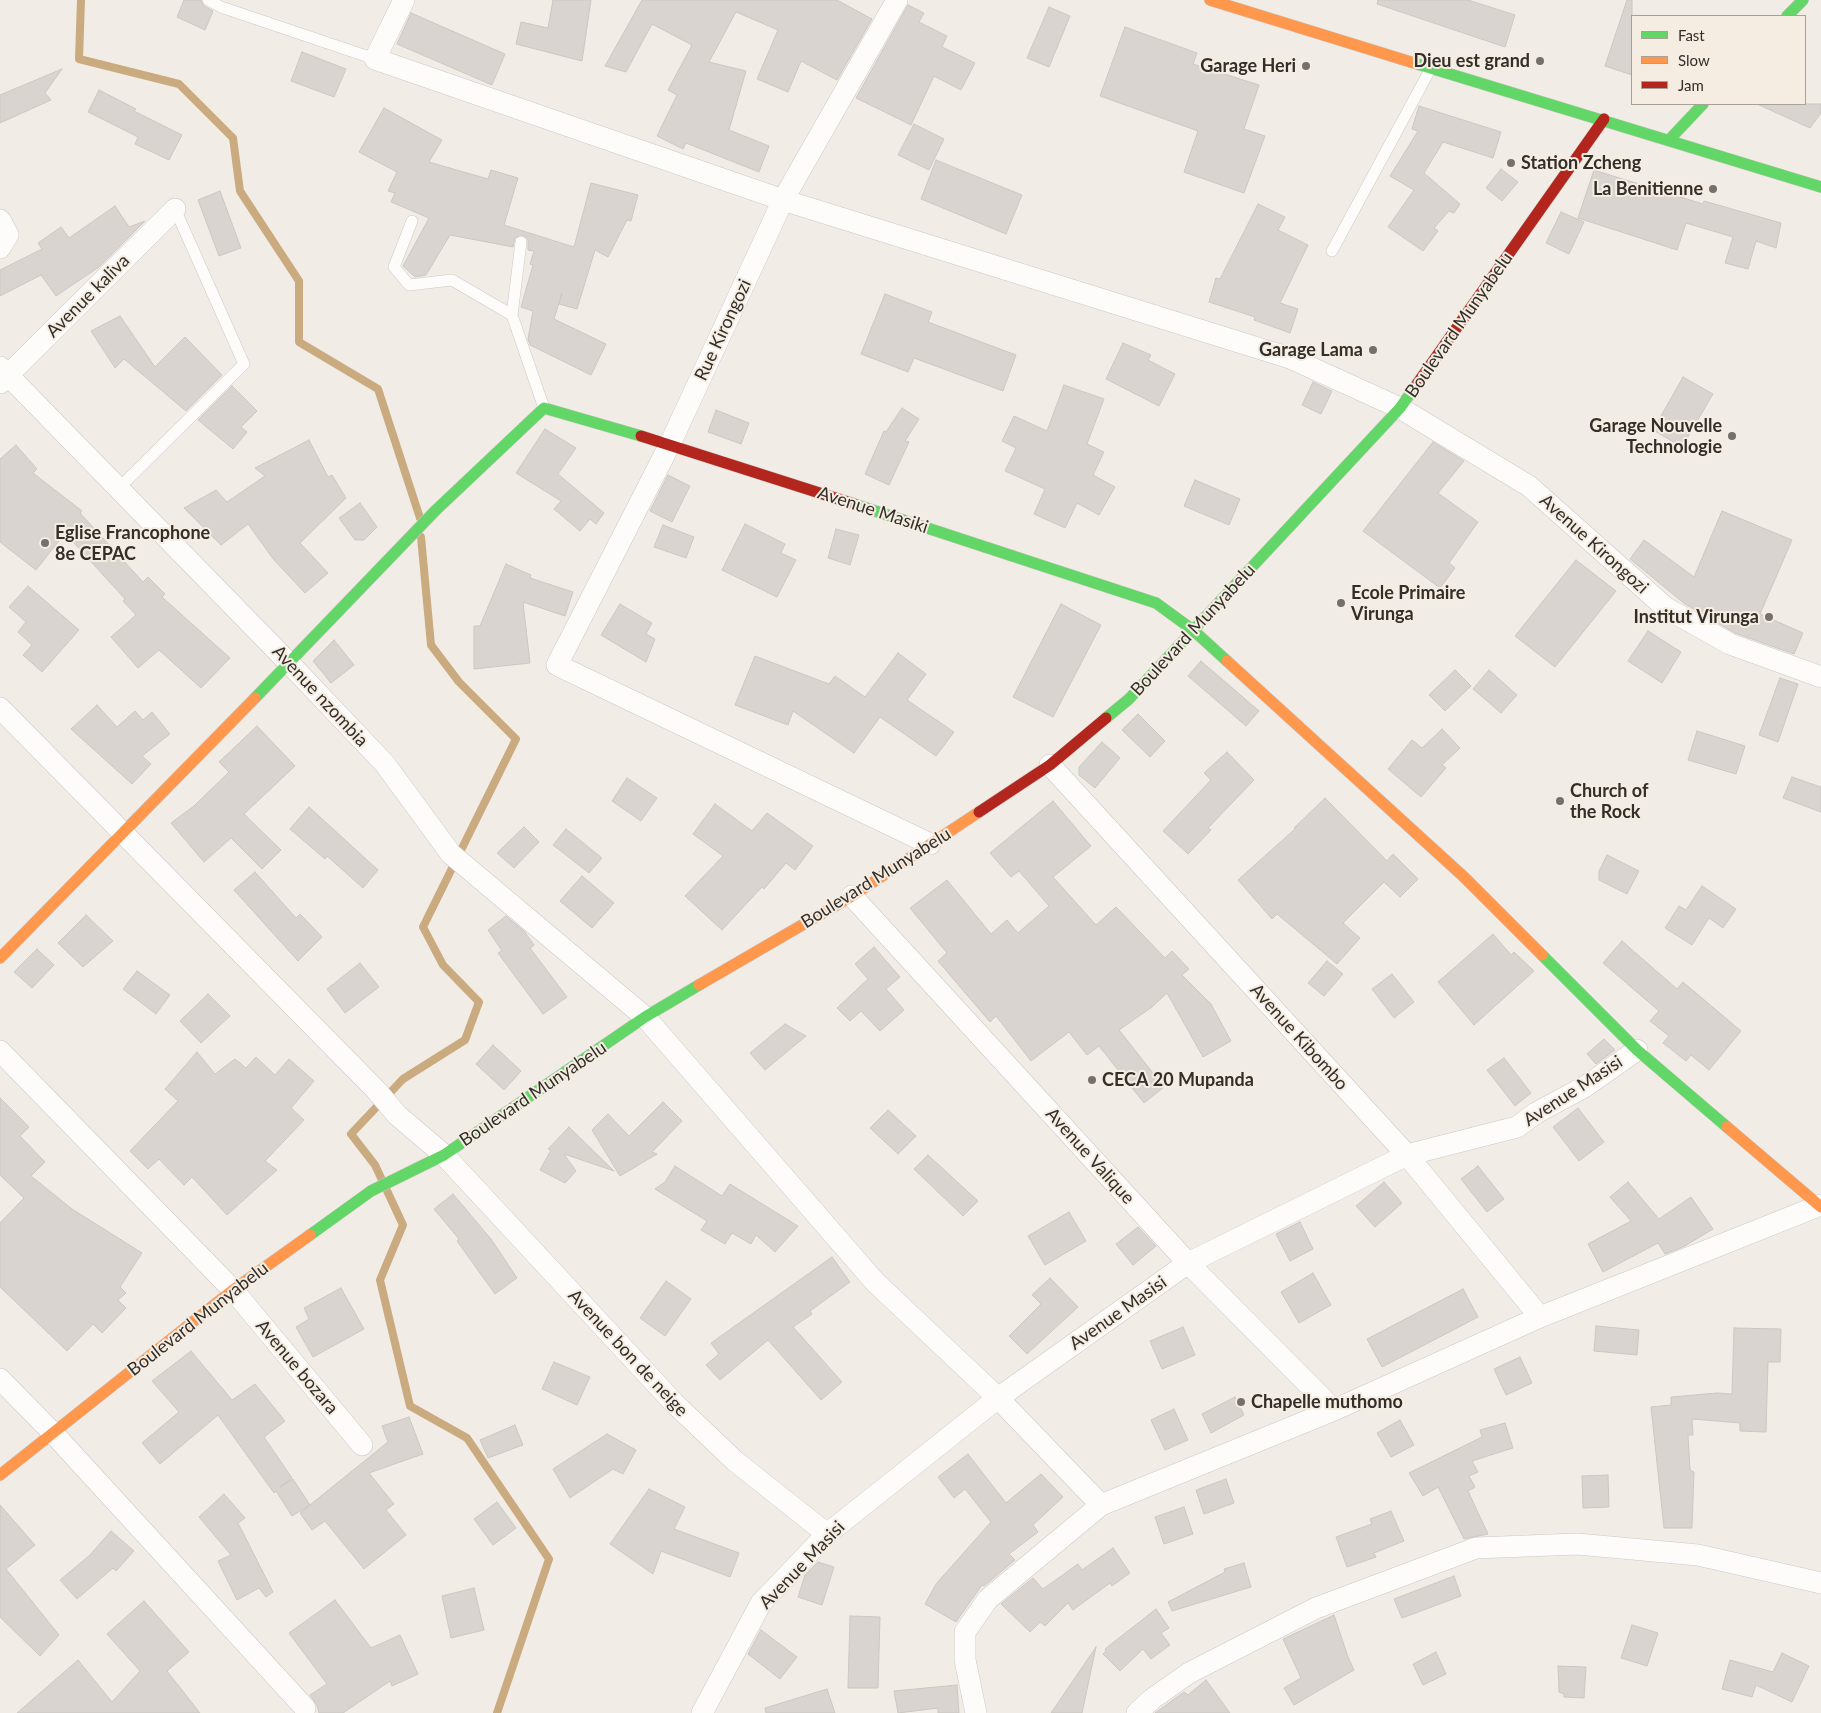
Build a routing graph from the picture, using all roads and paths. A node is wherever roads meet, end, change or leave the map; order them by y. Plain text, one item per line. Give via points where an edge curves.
1 (208, 0) edge
2 (404, 0) edge
3 (897, 0) edge
4 (1210, 0) edge
5 (1803, 0) edge
6 (1788, 15) edge
7 (375, 59) junction
8 (1432, 66) junction
9 (1703, 105) edge
10 (1604, 119) junction
11 (1669, 140) junction
12 (1821, 187) edge
13 (782, 200) junction
14 (175, 209) joint
15 (0, 220) edge
16 (412, 221) dead end
17 (520, 242) dead end
18 (0, 248) edge
19 (1332, 250) dead end
20 (512, 315) junction
21 (3, 375) edge
22 (544, 408) junction
23 (1400, 408) junction
24 (670, 444) junction
25 (119, 488) junction
26 (1192, 630) junction
27 (288, 662) junction
28 (1821, 677) edge
29 (0, 708) edge
30 (1050, 765) junction
31 (123, 835) junction
32 (930, 844) junction
33 (852, 896) junction
34 (0, 958) edge
35 (646, 1017) junction
36 (1637, 1050) junction
37 (0, 1051) edge
38 (444, 1155) junction
39 (1407, 1155) junction
40 (1820, 1206) edge
41 (1188, 1263) junction
42 (233, 1290) junction
43 (1540, 1317) junction
44 (0, 1379) edge
45 (998, 1398) junction
46 (1334, 1410) junction
47 (53, 1433) junction
48 (362, 1444) dead end
49 (0, 1475) edge
50 (1101, 1505) junction
51 (827, 1534) junction
52 (1821, 1583) edge
53 (305, 1708) dead end
54 (702, 1713) edge
55 (976, 1713) edge
56 (1137, 1713) edge

1 - 7 lane
2 - 7 street
3 - 13 street, Rue Kirongozi
4 - 8 main road
5 - 6 main road
7 - 13 street, Avenue Kirongozi
8 - 10 main road
8 - 19 lane
9 - 11 main road
10 - 11 main road
10 - 23 main road, Boulevard Munyabelu
11 - 12 main road
13 - 23 street, Avenue Kirongozi via 1290,358
13 - 24 street, Rue Kirongozi
14 - 21 street, Avenue kaliva
14 - 25 lane via 244,364
15 - 18 street via 8,235
16 - 20 lane via 394,267 409,285 452,280
17 - 20 lane
20 - 22 lane
21 - 25 street, Avenue nzombia
22 - 24 main road, Avenue Masiki
22 - 27 main road via 436,510
23 - 26 main road, Boulevard Munyabelu
23 - 28 street, Avenue Kirongozi via 1528,486 1666,608 1730,644
24 - 26 main road, Avenue Masiki via 1156,603
24 - 32 street, Rue Kirongozi via 557,664
25 - 27 street, Avenue nzombia
26 - 30 main road, Boulevard Munyabelu via 1129,699
26 - 36 main road, Avenue Masiki via 1464,877
27 - 31 main road
27 - 35 street, Avenue nzombia via 385,764 451,854
29 - 31 street, Avenue bon de neige
30 - 32 main road, Boulevard Munyabelu
30 - 39 street, Avenue Kibombo
31 - 34 main road
31 - 38 street, Avenue bon de neige via 397,1115
32 - 33 main road, Boulevard Munyabelu
33 - 35 main road, Boulevard Munyabelu
33 - 41 street, Avenue Valique
35 - 38 main road, Boulevard Munyabelu
35 - 45 street, Avenue nzombia via 875,1282
36 - 39 street, Avenue Masisi via 1586,1086 1517,1127
36 - 40 main road, Avenue Masiki
37 - 42 street, Avenue bozara
38 - 42 main road, Boulevard Munyabelu via 371,1190
38 - 51 street, Avenue bon de neige via 674,1403 735,1461
39 - 41 street, Avenue Masisi
39 - 43 street, Avenue Kibombo
40 - 43 street
41 - 45 street, Avenue Masisi
41 - 46 street, Avenue Valique
42 - 47 main road, Boulevard Munyabelu
42 - 48 street, Avenue bozara
43 - 46 street
44 - 47 street
45 - 50 street, Avenue nzombia
45 - 51 street, Avenue Masisi
46 - 50 street
47 - 49 main road, Boulevard Munyabelu
47 - 53 street
50 - 55 street via 988,1599 965,1632 965,1660
51 - 54 street, Avenue Masisi via 761,1603
52 - 56 street via 1698,1555 1577,1544 1476,1548 1316,1608 1189,1673

